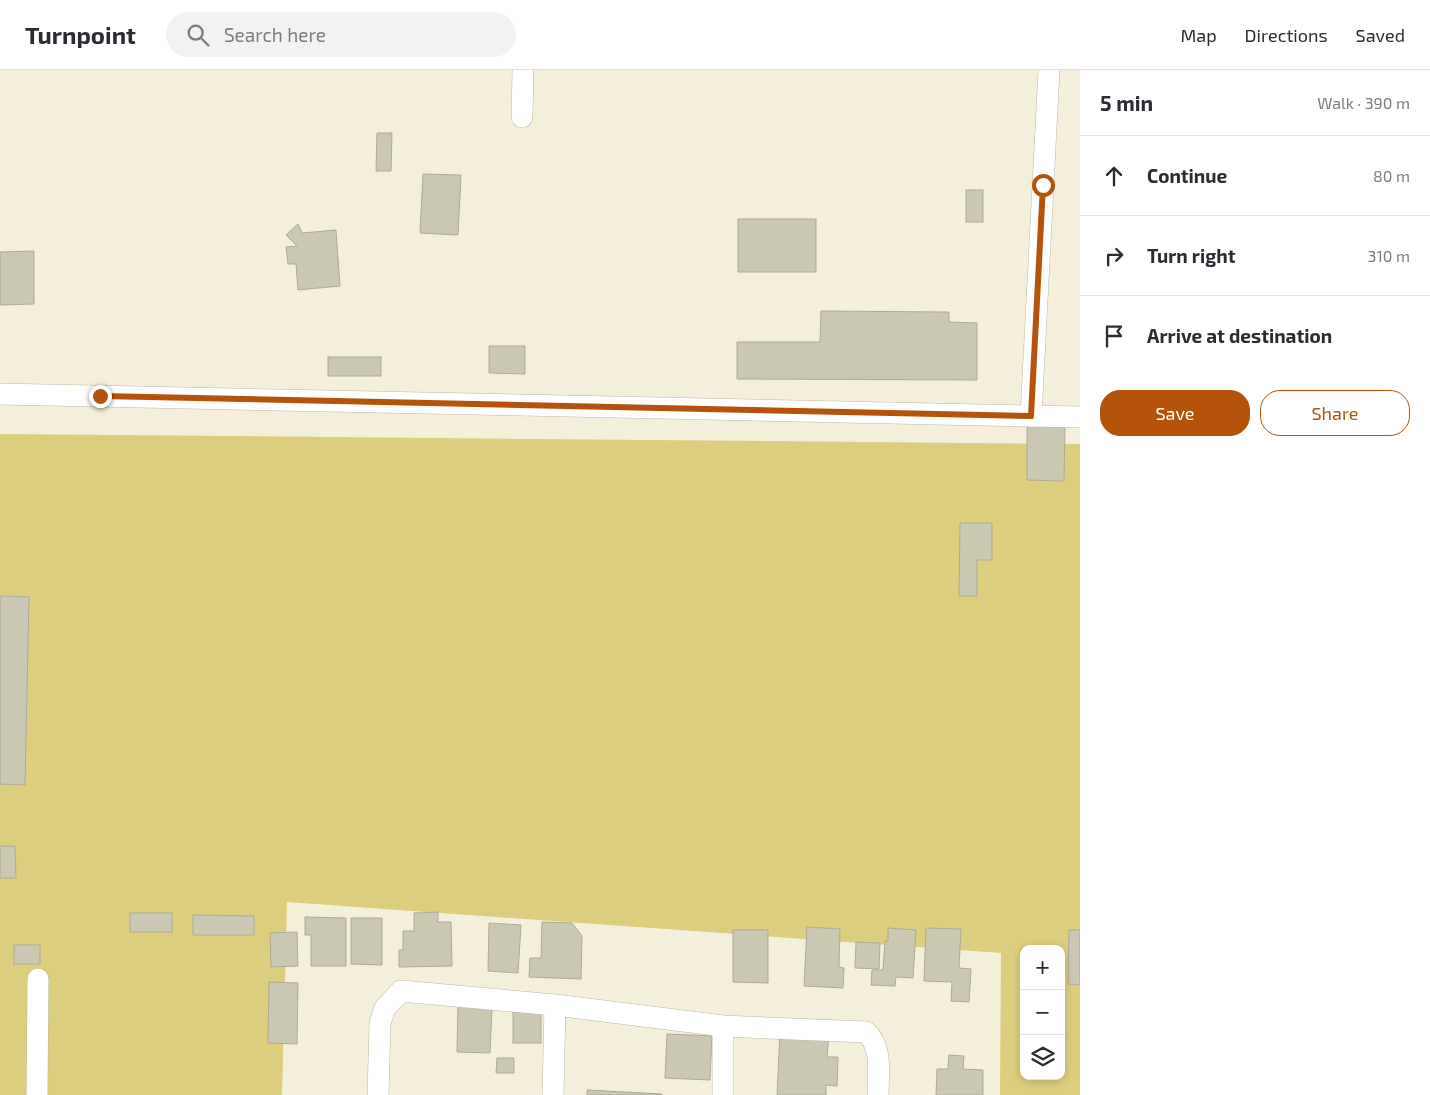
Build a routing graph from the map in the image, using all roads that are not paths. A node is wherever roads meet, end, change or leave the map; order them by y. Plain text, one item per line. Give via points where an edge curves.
1 (523, 70) edge
2 (1049, 70) edge
3 (522, 117) dead end
4 (0, 394) edge
5 (1031, 416) junction
6 (1080, 417) edge
7 (38, 979) dead end
8 (555, 1005) junction
9 (723, 1026) junction
10 (37, 1095) edge
11 (378, 1095) edge
12 (553, 1095) edge
13 (723, 1095) edge
14 (878, 1095) edge

1 - 3 street
2 - 5 street
4 - 5 street
5 - 6 street
7 - 10 street
8 - 9 street
8 - 11 street via 402,991 385,1008 380,1024
8 - 12 street
9 - 13 street
9 - 14 street via 866,1032 874,1039 878,1052

